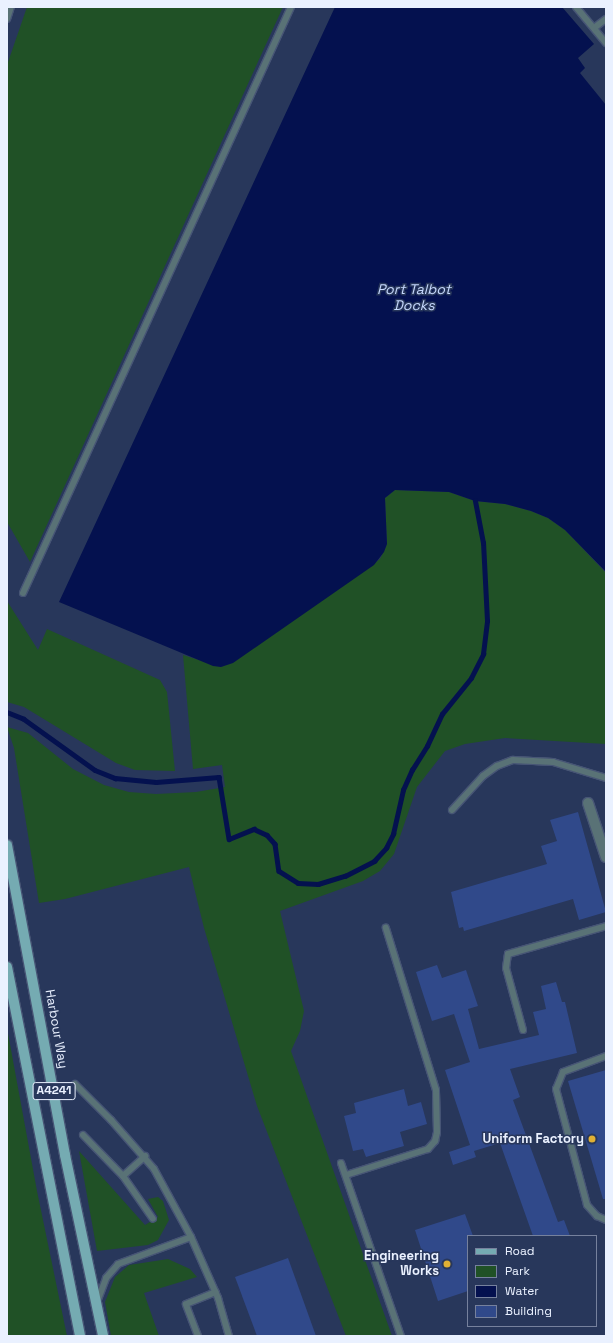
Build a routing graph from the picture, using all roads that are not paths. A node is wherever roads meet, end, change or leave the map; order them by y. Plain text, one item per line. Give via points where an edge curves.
1 (11, 7) edge
2 (291, 7) edge
3 (576, 7) edge
4 (7, 19) edge
5 (606, 19) edge
6 (594, 28) junction
7 (606, 43) edge
8 (24, 593) dead end
9 (606, 778) edge
10 (588, 803) dead end
11 (452, 810) dead end
12 (604, 842) edge
13 (7, 845) edge
14 (606, 857) edge
15 (606, 926) edge
16 (386, 928) dead end
17 (7, 967) edge
18 (523, 1030) dead end
19 (606, 1056) edge
20 (75, 1084) dead end
21 (83, 1135) dead end
22 (144, 1156) junction
23 (341, 1162) dead end
24 (346, 1175) junction
25 (123, 1176) junction
26 (153, 1219) dead end
27 (606, 1220) edge
28 (191, 1237) junction
29 (216, 1292) junction
30 (96, 1302) junction
31 (80, 1336) edge
32 (103, 1336) edge
33 (198, 1336) edge
34 (229, 1336) edge
35 (401, 1336) edge

1 - 4 lane
2 - 8 lane
3 - 6 lane
5 - 6 lane
6 - 7 lane
9 - 11 lane via 552,762 513,760 483,776
10 - 12 street
12 - 14 street
13 - 30 main road, Harbour Way / A4241 via 65,1155
15 - 18 lane via 508,954 506,968
16 - 24 lane via 436,1090 437,1132 435,1141 428,1149
17 - 31 main road, A4241
19 - 27 lane via 562,1072 556,1089 587,1205 597,1216
20 - 22 lane
21 - 25 lane
22 - 25 lane
22 - 28 lane via 164,1184
23 - 24 lane
24 - 35 lane
25 - 26 lane
28 - 29 lane
28 - 30 lane via 118,1264 106,1278
29 - 33 lane via 186,1304
29 - 34 lane
30 - 32 main road, Harbour Way / A4241

